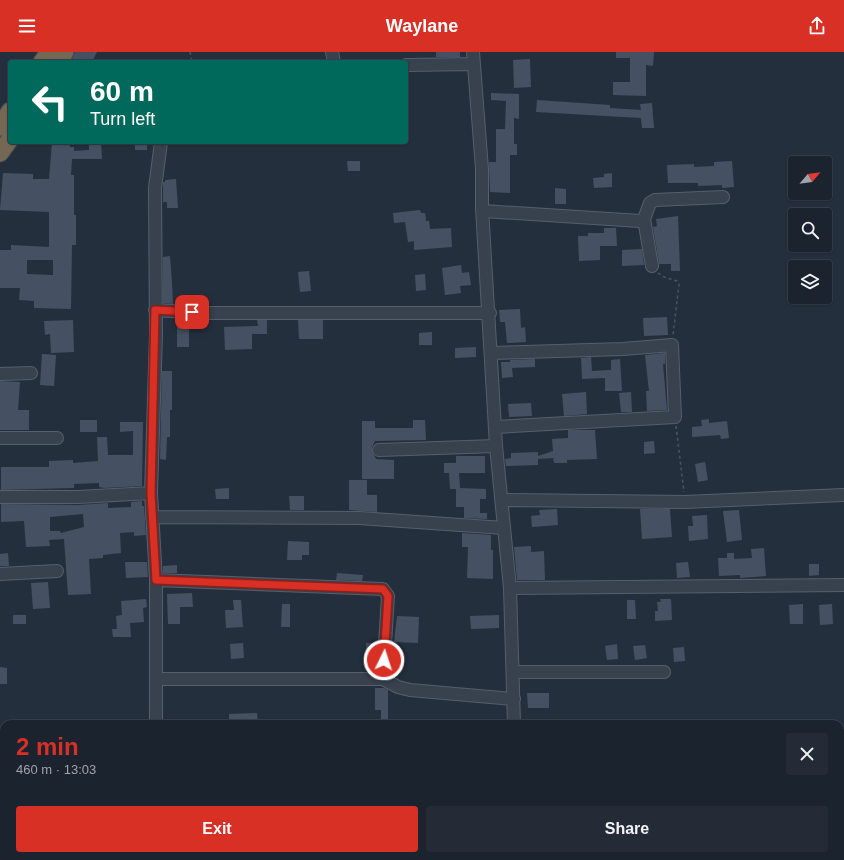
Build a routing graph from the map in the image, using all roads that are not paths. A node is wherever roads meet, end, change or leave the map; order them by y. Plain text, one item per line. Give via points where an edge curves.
1 (473, 58) edge
2 (408, 65) edge
3 (8, 114) edge
4 (0, 127) edge
5 (8, 142) edge
6 (161, 144) edge
7 (0, 153) edge
8 (723, 197) dead end
9 (482, 211) junction
10 (644, 218) junction
11 (652, 266) road end
12 (155, 310) junction
13 (490, 313) junction
14 (491, 353) junction
15 (31, 373) dead end
16 (0, 374) edge
17 (496, 427) junction
18 (0, 438) edge
19 (57, 438) dead end
20 (496, 446) junction
21 (379, 450) dead end
22 (151, 493) junction
23 (844, 495) edge
24 (0, 497) edge
25 (502, 500) junction
26 (152, 517) junction
27 (504, 528) junction
28 (57, 571) dead end
29 (0, 574) edge
30 (156, 580) junction
31 (844, 585) edge
32 (510, 588) junction
33 (513, 672) junction
34 (664, 672) dead end
35 (381, 678) junction
36 (156, 679) junction
37 (514, 699) junction
38 (156, 720) edge
39 (514, 720) edge

1 - 2 street
1 - 9 street via 482,169
3 - 4 highway
5 - 7 highway
6 - 12 street via 155,188
8 - 10 street via 655,200 650,203
9 - 10 street via 633,221
9 - 13 street
10 - 11 street
12 - 13 street via 205,313
12 - 22 street
13 - 14 street
14 - 17 street
14 - 17 street via 672,345 675,417
15 - 16 street
17 - 20 street
18 - 19 street
20 - 21 street
20 - 25 street
22 - 24 street via 78,497
22 - 26 street
23 - 25 street via 685,502
25 - 27 street
26 - 27 street via 359,518
26 - 30 street
27 - 32 street
28 - 29 street
30 - 35 street via 383,589 388,596
30 - 36 street
31 - 32 street
32 - 33 street
33 - 34 street
33 - 37 street
35 - 36 street
35 - 37 street via 410,690
36 - 38 street
37 - 39 street

